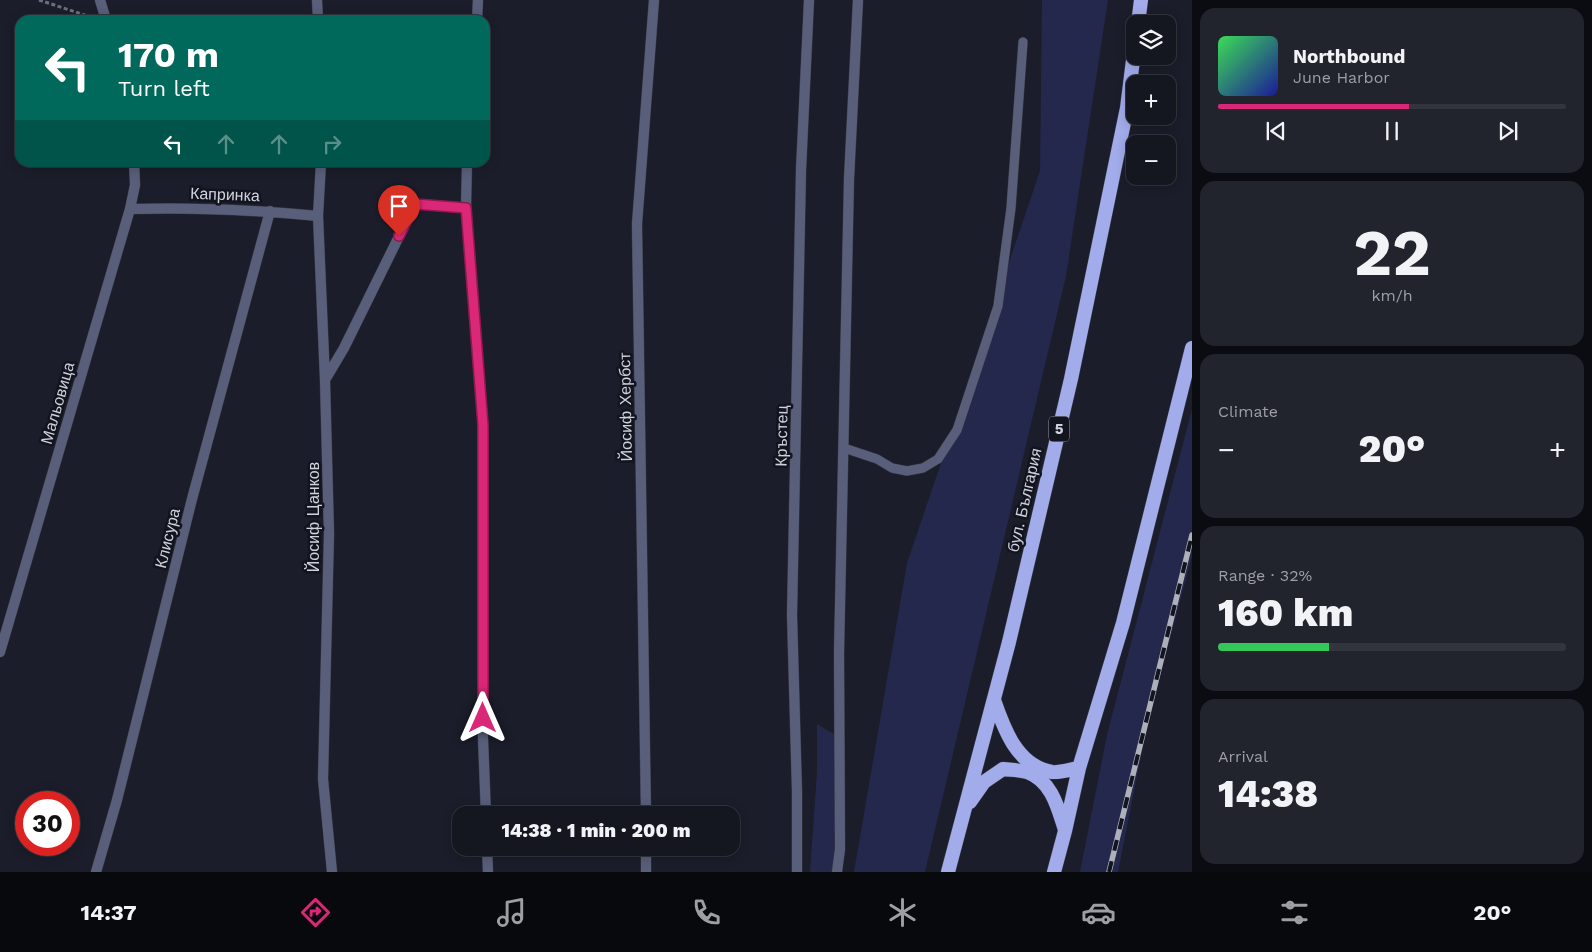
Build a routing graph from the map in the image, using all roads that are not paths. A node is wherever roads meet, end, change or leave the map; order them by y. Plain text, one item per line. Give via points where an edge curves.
1 (100, 0) edge
2 (317, 0) edge
3 (478, 0) edge
4 (654, 0) edge
5 (809, 0) edge
6 (858, 0) edge
7 (1141, 0) edge
8 (104, 15) edge
9 (318, 15) edge
10 (477, 15) edge
11 (1139, 15) edge
12 (1023, 42) dead end
13 (1132, 65) edge
14 (134, 167) edge
15 (320, 167) edge
16 (468, 167) edge
17 (466, 208) junction
18 (130, 209) junction
19 (270, 211) junction
20 (318, 216) junction
21 (1192, 348) edge
22 (325, 380) junction
23 (844, 448) junction
24 (0, 652) edge
25 (994, 700) junction
26 (1079, 768) junction
27 (486, 806) edge
28 (646, 806) edge
29 (964, 810) junction
30 (1065, 831) junction
31 (487, 856) edge
32 (646, 856) edge
33 (96, 872) edge
34 (332, 872) edge
35 (488, 872) edge
36 (646, 872) edge
37 (797, 872) edge
38 (837, 872) edge
39 (948, 872) edge
40 (1054, 872) edge

1 - 8 street
2 - 9 street
3 - 10 street
4 - 28 street, Йосиф Хербст via 637,224
5 - 37 street, Кръстец via 801,170 792,606
6 - 23 street via 849,179
7 - 11 highway
12 - 23 lane via 1011,208 998,306 957,430 938,459 923,468 907,471
13 - 25 highway, бул. България / 5 via 1127,108 1071,378
14 - 18 street, Мальовица via 135,185
15 - 20 street, Йосиф Цанков
16 - 17 street
17 - 22 street via 415,204
17 - 27 street via 483,425
18 - 19 street, Капринка
18 - 24 street, Мальовица
19 - 20 street, Капринка
19 - 33 street, Клисура via 194,489
20 - 22 street, Йосиф Цанков
21 - 26 highway via 1123,623
22 - 34 street, Йосиф Цанков via 329,534 323,779
23 - 38 street via 839,653 840,849
25 - 26 highway via 1004,729 1016,749 1035,766 1054,772
25 - 29 highway, бул. България / 5
26 - 30 highway
29 - 30 highway via 984,782 1003,769 1026,772 1039,779 1053,794
29 - 39 highway, бул. България / 5
30 - 40 highway
31 - 35 street
32 - 36 street

